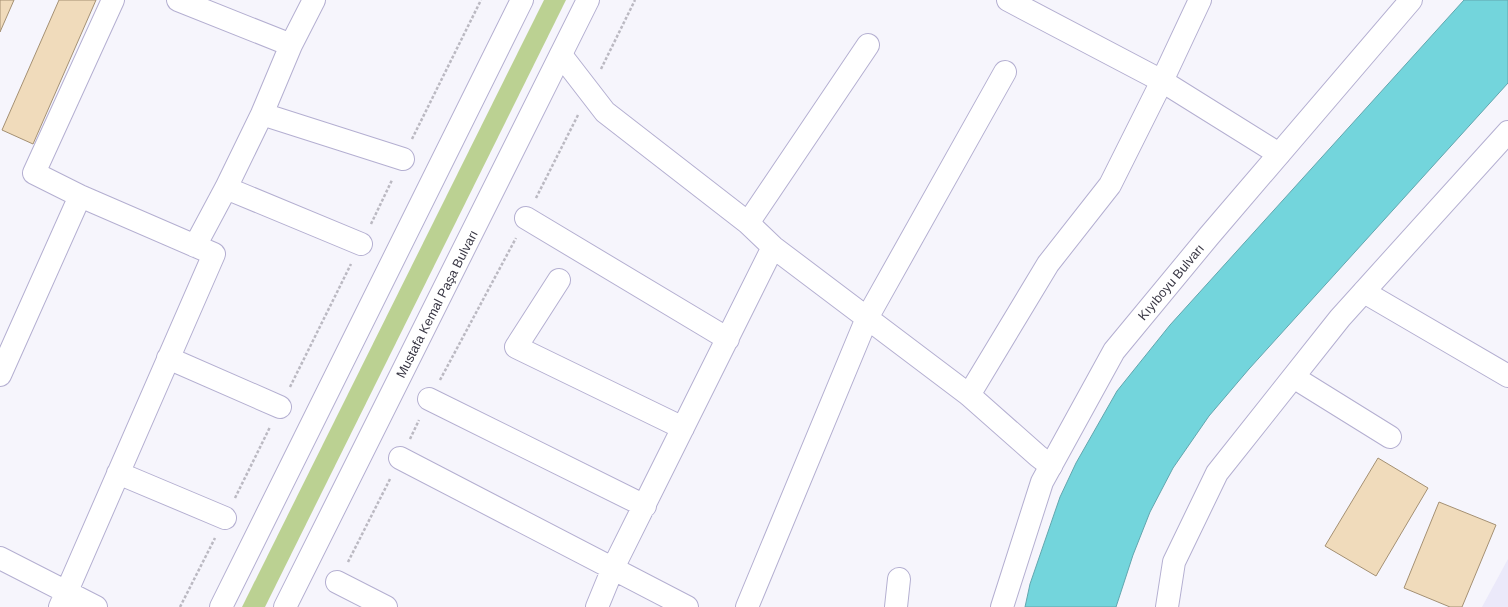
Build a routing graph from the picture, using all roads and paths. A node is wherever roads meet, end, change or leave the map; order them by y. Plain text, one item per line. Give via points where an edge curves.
1 (112, 0) edge
2 (178, 0) edge
3 (314, 0) edge
4 (481, 0) edge
5 (522, 0) edge
6 (588, 0) edge
7 (635, 0) edge
8 (1008, 0) edge
9 (1200, 0) edge
10 (1411, 0) edge
11 (868, 44) dead end
12 (291, 45) junction
13 (561, 55) junction
14 (1005, 72) dead end
15 (1162, 81) junction
16 (589, 91) junction
17 (262, 114) junction
18 (1508, 132) edge
19 (1278, 154) junction
20 (403, 159) junction
21 (226, 188) junction
22 (80, 196) junction
23 (526, 218) junction
24 (748, 223) junction
25 (361, 244) junction
26 (195, 246) junction
27 (773, 247) junction
28 (559, 280) dead end
29 (1364, 292) junction
30 (867, 318) junction
31 (728, 339) junction
32 (168, 358) junction
33 (0, 375) edge
34 (1508, 376) edge
35 (1303, 383) dead end
36 (969, 395) junction
37 (429, 399) junction
38 (280, 407) junction
39 (683, 428) junction
40 (1390, 438) dead end
41 (400, 458) junction
42 (1051, 466) junction
43 (118, 473) junction
44 (645, 506) junction
45 (225, 518) junction
46 (0, 558) edge
47 (613, 568) junction
48 (898, 579) dead end
49 (337, 582) joint
50 (63, 600) edge
51 (1169, 606) edge
52 (96, 607) edge
53 (180, 607) edge
54 (221, 607) edge
55 (285, 607) edge
56 (386, 607) edge
57 (597, 607) edge
58 (688, 607) edge
59 (747, 607) edge
60 (896, 607) edge
61 (1002, 607) edge

1 - 22 street via 34,172
2 - 12 street
3 - 12 street
4 - 20 path
5 - 54 street
6 - 13 street, Mustafa Kemal Paşa Bulvarı
7 - 16 path
8 - 15 street
9 - 15 street
10 - 19 street, Kıyıboyu Bulvarı
11 - 24 street
12 - 17 street
13 - 16 street
13 - 55 street, Mustafa Kemal Paşa Bulvarı
14 - 30 street
15 - 19 street
15 - 36 street via 1110,185 1048,264
16 - 23 path
16 - 24 street via 605,112
17 - 20 street
17 - 21 street
18 - 29 street
19 - 42 street, Kıyıboyu Bulvarı via 1114,351
20 - 25 path
21 - 25 street
21 - 26 street
22 - 26 street
22 - 33 street
23 - 31 street
23 - 37 path
24 - 27 street
25 - 38 path
26 - 32 street via 214,254
27 - 30 street
27 - 31 street
28 - 39 street via 516,347
29 - 34 street
29 - 51 street via 1340,318 1217,473 1174,562
30 - 36 street
30 - 59 street
31 - 39 street
32 - 38 street
32 - 43 street
35 - 40 street
36 - 42 street
37 - 41 path
37 - 44 street
38 - 45 path
39 - 44 street
41 - 47 street
41 - 49 path
42 - 61 street, Kıyıboyu Bulvarı via 1042,482
43 - 45 street
43 - 50 street
44 - 47 street
45 - 53 path
46 - 50 street
47 - 57 street
47 - 58 street
48 - 60 street
49 - 56 street
50 - 52 street

